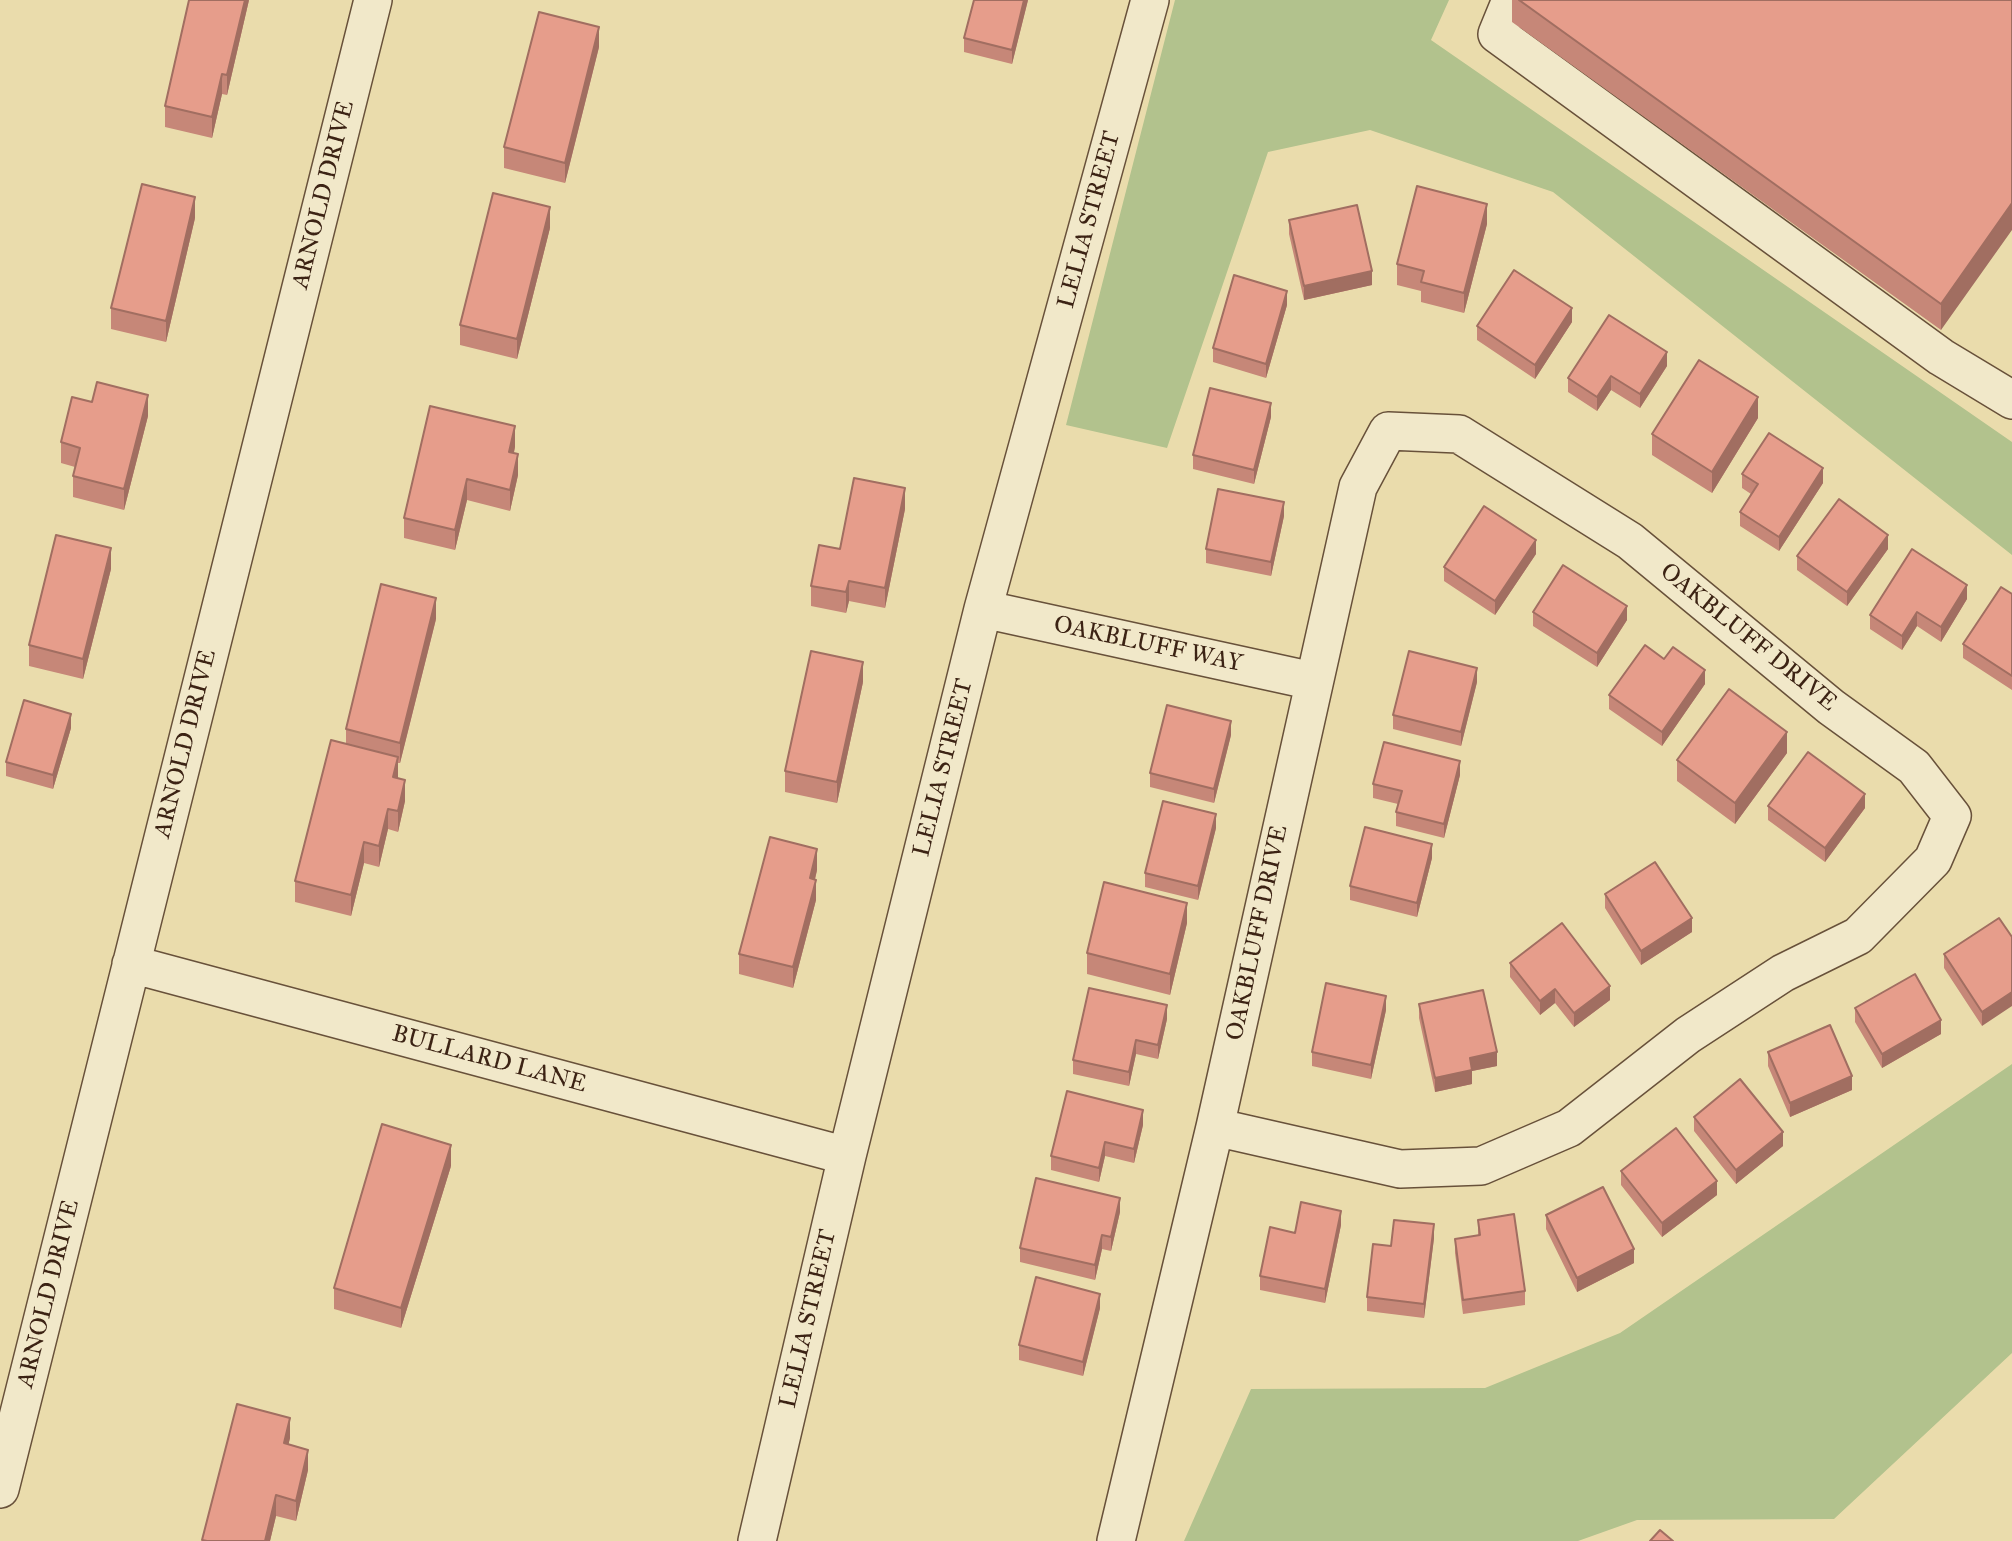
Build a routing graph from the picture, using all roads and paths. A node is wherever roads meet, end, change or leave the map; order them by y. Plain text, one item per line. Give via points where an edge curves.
1 (373, 0) edge
2 (1150, 0) edge
3 (1511, 0) edge
4 (2012, 400) edge
5 (984, 610) junction
6 (1313, 681) junction
7 (131, 964) junction
8 (1215, 1126) junction
9 (847, 1156) junction
10 (0, 1489) edge
11 (757, 1541) edge
12 (1116, 1541) edge

1 - 7 street, ARNOLD DRIVE
2 - 5 street, LELIA STREET
3 - 4 street via 1497,34 1941,357
5 - 6 street, OAKBLUFF WAY
5 - 9 street, LELIA STREET
6 - 8 street, OAKBLUFF DRIVE
6 - 8 street, OAKBLUFF DRIVE via 1358,487 1388,431 1459,434 1630,541 1830,707 1914,767 1952,816 1933,860 1858,936 1783,973 1709,1021 1569,1128 1481,1166 1400,1169
7 - 9 street, BULLARD LANE
7 - 10 street, ARNOLD DRIVE
8 - 12 street, OAKBLUFF DRIVE
9 - 11 street, LELIA STREET

